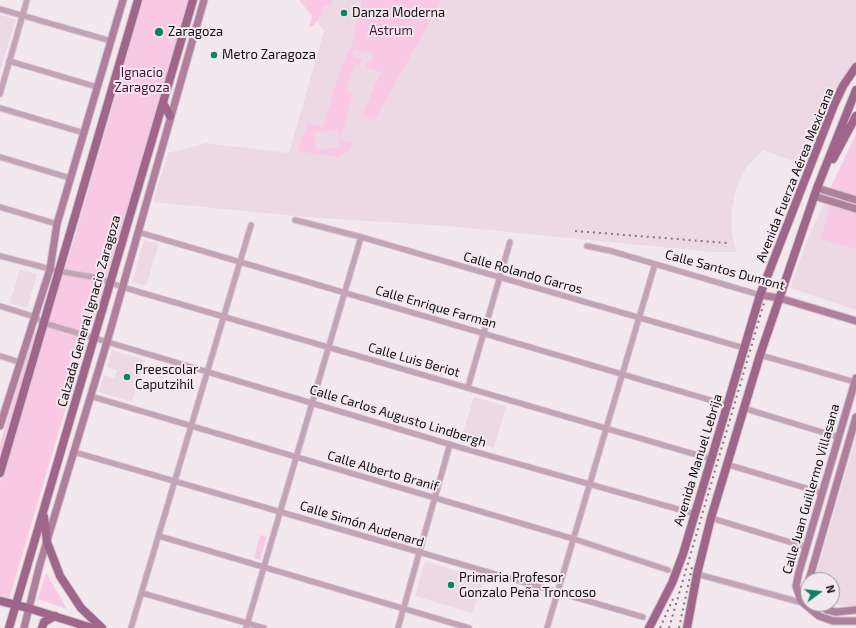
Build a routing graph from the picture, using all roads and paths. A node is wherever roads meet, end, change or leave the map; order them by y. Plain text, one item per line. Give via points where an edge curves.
1 (27, 0) edge
2 (123, 0) edge
3 (138, 0) edge
4 (193, 0) edge
5 (204, 0) edge
6 (0, 9) edge
7 (23, 15) junction
8 (111, 41) junction
9 (9, 62) junction
10 (856, 67) edge
11 (98, 87) junction
12 (856, 90) edge
13 (0, 94) edge
14 (163, 103) junction
15 (0, 108) edge
16 (856, 116) edge
17 (170, 117) junction
18 (157, 121) junction
19 (84, 133) junction
20 (0, 158) edge
21 (70, 178) junction
22 (816, 192) junction
23 (856, 200) edge
24 (0, 207) edge
25 (856, 209) edge
26 (295, 220) dead end
27 (57, 224) junction
28 (251, 225) dead end
29 (138, 232) junction
30 (361, 237) junction
31 (510, 242) dead end
32 (586, 246) dead end
33 (0, 256) edge
34 (240, 262) junction
35 (655, 264) junction
36 (50, 269) junction
37 (58, 271) junction
38 (500, 278) junction
39 (111, 282) junction
40 (122, 287) junction
41 (344, 292) junction
42 (760, 295) junction
43 (779, 298) junction
44 (0, 306) edge
45 (223, 316) junction
46 (35, 317) junction
47 (638, 318) junction
48 (856, 321) edge
49 (43, 323) junction
50 (483, 333) junction
51 (95, 338) junction
52 (107, 342) junction
53 (329, 346) junction
54 (744, 348) junction
55 (760, 355) junction
56 (0, 356) edge
57 (19, 362) junction
58 (206, 371) junction
59 (622, 373) junction
60 (855, 380) edge
61 (468, 387) junction
62 (90, 396) junction
63 (312, 402) junction
64 (727, 405) junction
65 (3, 406) edge
66 (743, 408) junction
67 (856, 417) edge
68 (0, 426) edge
69 (191, 426) junction
70 (606, 428) junction
71 (838, 437) junction
72 (450, 444) junction
73 (74, 452) junction
74 (296, 457) junction
75 (711, 459) junction
76 (726, 464) junction
77 (0, 473) edge
78 (175, 480) junction
79 (589, 483) junction
80 (822, 493) junction
81 (435, 498) junction
82 (44, 510) junction
83 (281, 511) junction
84 (695, 514) junction
85 (711, 518) junction
86 (159, 536) junction
87 (574, 539) junction
88 (47, 542) junction
89 (806, 547) junction
90 (420, 552) junction
91 (264, 567) junction
92 (668, 570) dead end
93 (811, 572) edge
94 (697, 574) junction
95 (142, 593) junction
96 (558, 593) junction
97 (800, 599) edge
98 (0, 602) edge
99 (16, 604) junction
100 (800, 604) edge
101 (28, 608) junction
102 (403, 608) junction
103 (856, 610) edge
104 (814, 612) edge
105 (840, 612) edge
106 (55, 616) junction
107 (643, 617) dead end
108 (856, 621) edge
109 (247, 626) edge
110 (9, 628) edge
111 (24, 628) edge
112 (42, 628) edge
113 (92, 628) edge
114 (102, 628) edge
115 (131, 628) edge
116 (264, 628) edge
117 (398, 628) edge
118 (469, 628) edge
119 (547, 628) edge
120 (649, 628) edge
121 (686, 628) edge

1 - 7 street
2 - 8 main road
3 - 37 main road
4 - 14 main road, Calzada General Ignacio Zaragoza
5 - 17 main road, Calzada General Ignacio Zaragoza
6 - 7 street
7 - 8 street
7 - 9 street
8 - 11 main road
9 - 11 street
9 - 13 street
10 - 42 main road, Avenida Fuerza Aérea Mexicana via 834,105
11 - 19 main road
12 - 22 main road, Avenida Fuerza Aérea Mexicana
14 - 17 main road
14 - 18 main road, Calzada General Ignacio Zaragoza
15 - 19 street
16 - 22 main road
17 - 18 main road
17 - 29 main road, Calzada General Ignacio Zaragoza
18 - 39 main road, Calzada General Ignacio Zaragoza
19 - 21 main road
20 - 21 street
21 - 27 main road
22 - 23 main road
22 - 25 main road
22 - 43 main road, Avenida Fuerza Aérea Mexicana
24 - 27 street
26 - 30 street, Calle Rolando Garros
27 - 36 main road
28 - 34 street
29 - 34 street, Calle Enrique Farman
29 - 40 main road, Calzada General Ignacio Zaragoza
30 - 38 street, Calle Rolando Garros
30 - 41 street
31 - 38 street
32 - 35 street, Calle Santos Dumont
33 - 36 street, Calle Luis Beriot
34 - 41 street, Calle Enrique Farman
34 - 45 street
35 - 42 street, Calle Santos Dumont
35 - 47 street
36 - 37 street, Calle Luis Beriot
36 - 46 main road
37 - 39 street, Calle Luis Beriot
37 - 49 main road
38 - 47 street, Calle Rolando Garros
38 - 50 street
39 - 40 street, Calle Luis Beriot
39 - 51 main road, Calzada General Ignacio Zaragoza
40 - 45 street, Calle Luis Beriot
40 - 52 main road, Calzada General Ignacio Zaragoza
41 - 50 street, Calle Enrique Farman
41 - 53 street
42 - 43 main road, Calle Santos Dumont
42 - 54 main road, Avenida Manuel Lebrija
43 - 48 main road, Calle Santos Dumont
43 - 55 main road
44 - 46 street
45 - 53 street, Calle Luis Beriot
45 - 58 street
46 - 49 street
46 - 57 main road
47 - 54 street, Calle Rolando Garros
47 - 59 street
49 - 51 street, Calle Carlos Augusto Lindbergh
49 - 77 main road
50 - 59 street, Calle Enrique Farman
50 - 61 street
51 - 52 street, Calle Carlos Augusto Lindbergh
51 - 82 main road, Calzada General Ignacio Zaragoza
52 - 58 street, Calle Carlos Augusto Lindbergh
52 - 62 main road, Calzada General Ignacio Zaragoza
53 - 61 street, Calle Luis Beriot
53 - 63 street
54 - 64 main road, Avenida Manuel Lebrija
55 - 60 street
55 - 66 main road
56 - 57 street
57 - 65 main road
58 - 63 street, Calle Carlos Augusto Lindbergh
58 - 69 street
59 - 64 street, Calle Enrique Farman
59 - 70 street
60 - 71 main road, Calle Juan Guillermo Villasana
61 - 70 street, Calle Luis Beriot
62 - 69 street, Calle Alberto Branif
62 - 73 main road, Calzada General Ignacio Zaragoza
63 - 72 street, Calle Carlos Augusto Lindbergh
63 - 74 street
64 - 75 main road, Avenida Manuel Lebrija
65 - 68 main road
66 - 71 street
66 - 76 main road
67 - 93 main road, Calle Juan Guillermo Villasana
69 - 74 street, Calle Alberto Branif
69 - 78 street
70 - 75 street, Calle Luis Beriot
70 - 79 street
71 - 80 main road, Calle Juan Guillermo Villasana
72 - 79 street, Calle Carlos Augusto Lindbergh
72 - 81 street
73 - 78 street, Calle Simón Audenard
73 - 88 main road, Calzada General Ignacio Zaragoza
74 - 81 street, Calle Alberto Branif
74 - 83 street
75 - 84 main road, Avenida Manuel Lebrija
76 - 80 street
76 - 85 main road
78 - 83 street, Calle Simón Audenard
78 - 86 street
79 - 84 street, Calle Carlos Augusto Lindbergh
79 - 87 street
80 - 89 main road, Calle Juan Guillermo Villasana
81 - 87 street, Calle Alberto Branif
81 - 90 street
82 - 88 main road
82 - 99 main road, Calzada General Ignacio Zaragoza
83 - 90 street, Calle Simón Audenard
83 - 91 street
84 - 120 main road, Avenida Manuel Lebrija via 676,572
85 - 89 street
85 - 94 main road
86 - 91 street
86 - 95 street
87 - 92 street, Calle Alberto Branif
87 - 96 street
88 - 101 main road, Calzada General Ignacio Zaragoza
88 - 114 main road via 66,588 81,608
89 - 97 main road, Calle Juan Guillermo Villasana via 796,583
90 - 96 street, Calle Simón Audenard
90 - 102 street
91 - 102 street
91 - 109 street
94 - 100 street
94 - 121 main road
95 - 109 street
95 - 115 street
96 - 107 street, Calle Simón Audenard
96 - 119 street
98 - 99 main road
99 - 101 main road
99 - 110 main road, Calzada General Ignacio Zaragoza
101 - 106 main road
101 - 111 main road, Calzada General Ignacio Zaragoza
102 - 117 street
102 - 118 street
103 - 105 main road
104 - 108 main road via 833,621
106 - 112 main road via 44,622
106 - 113 main road
109 - 116 street

